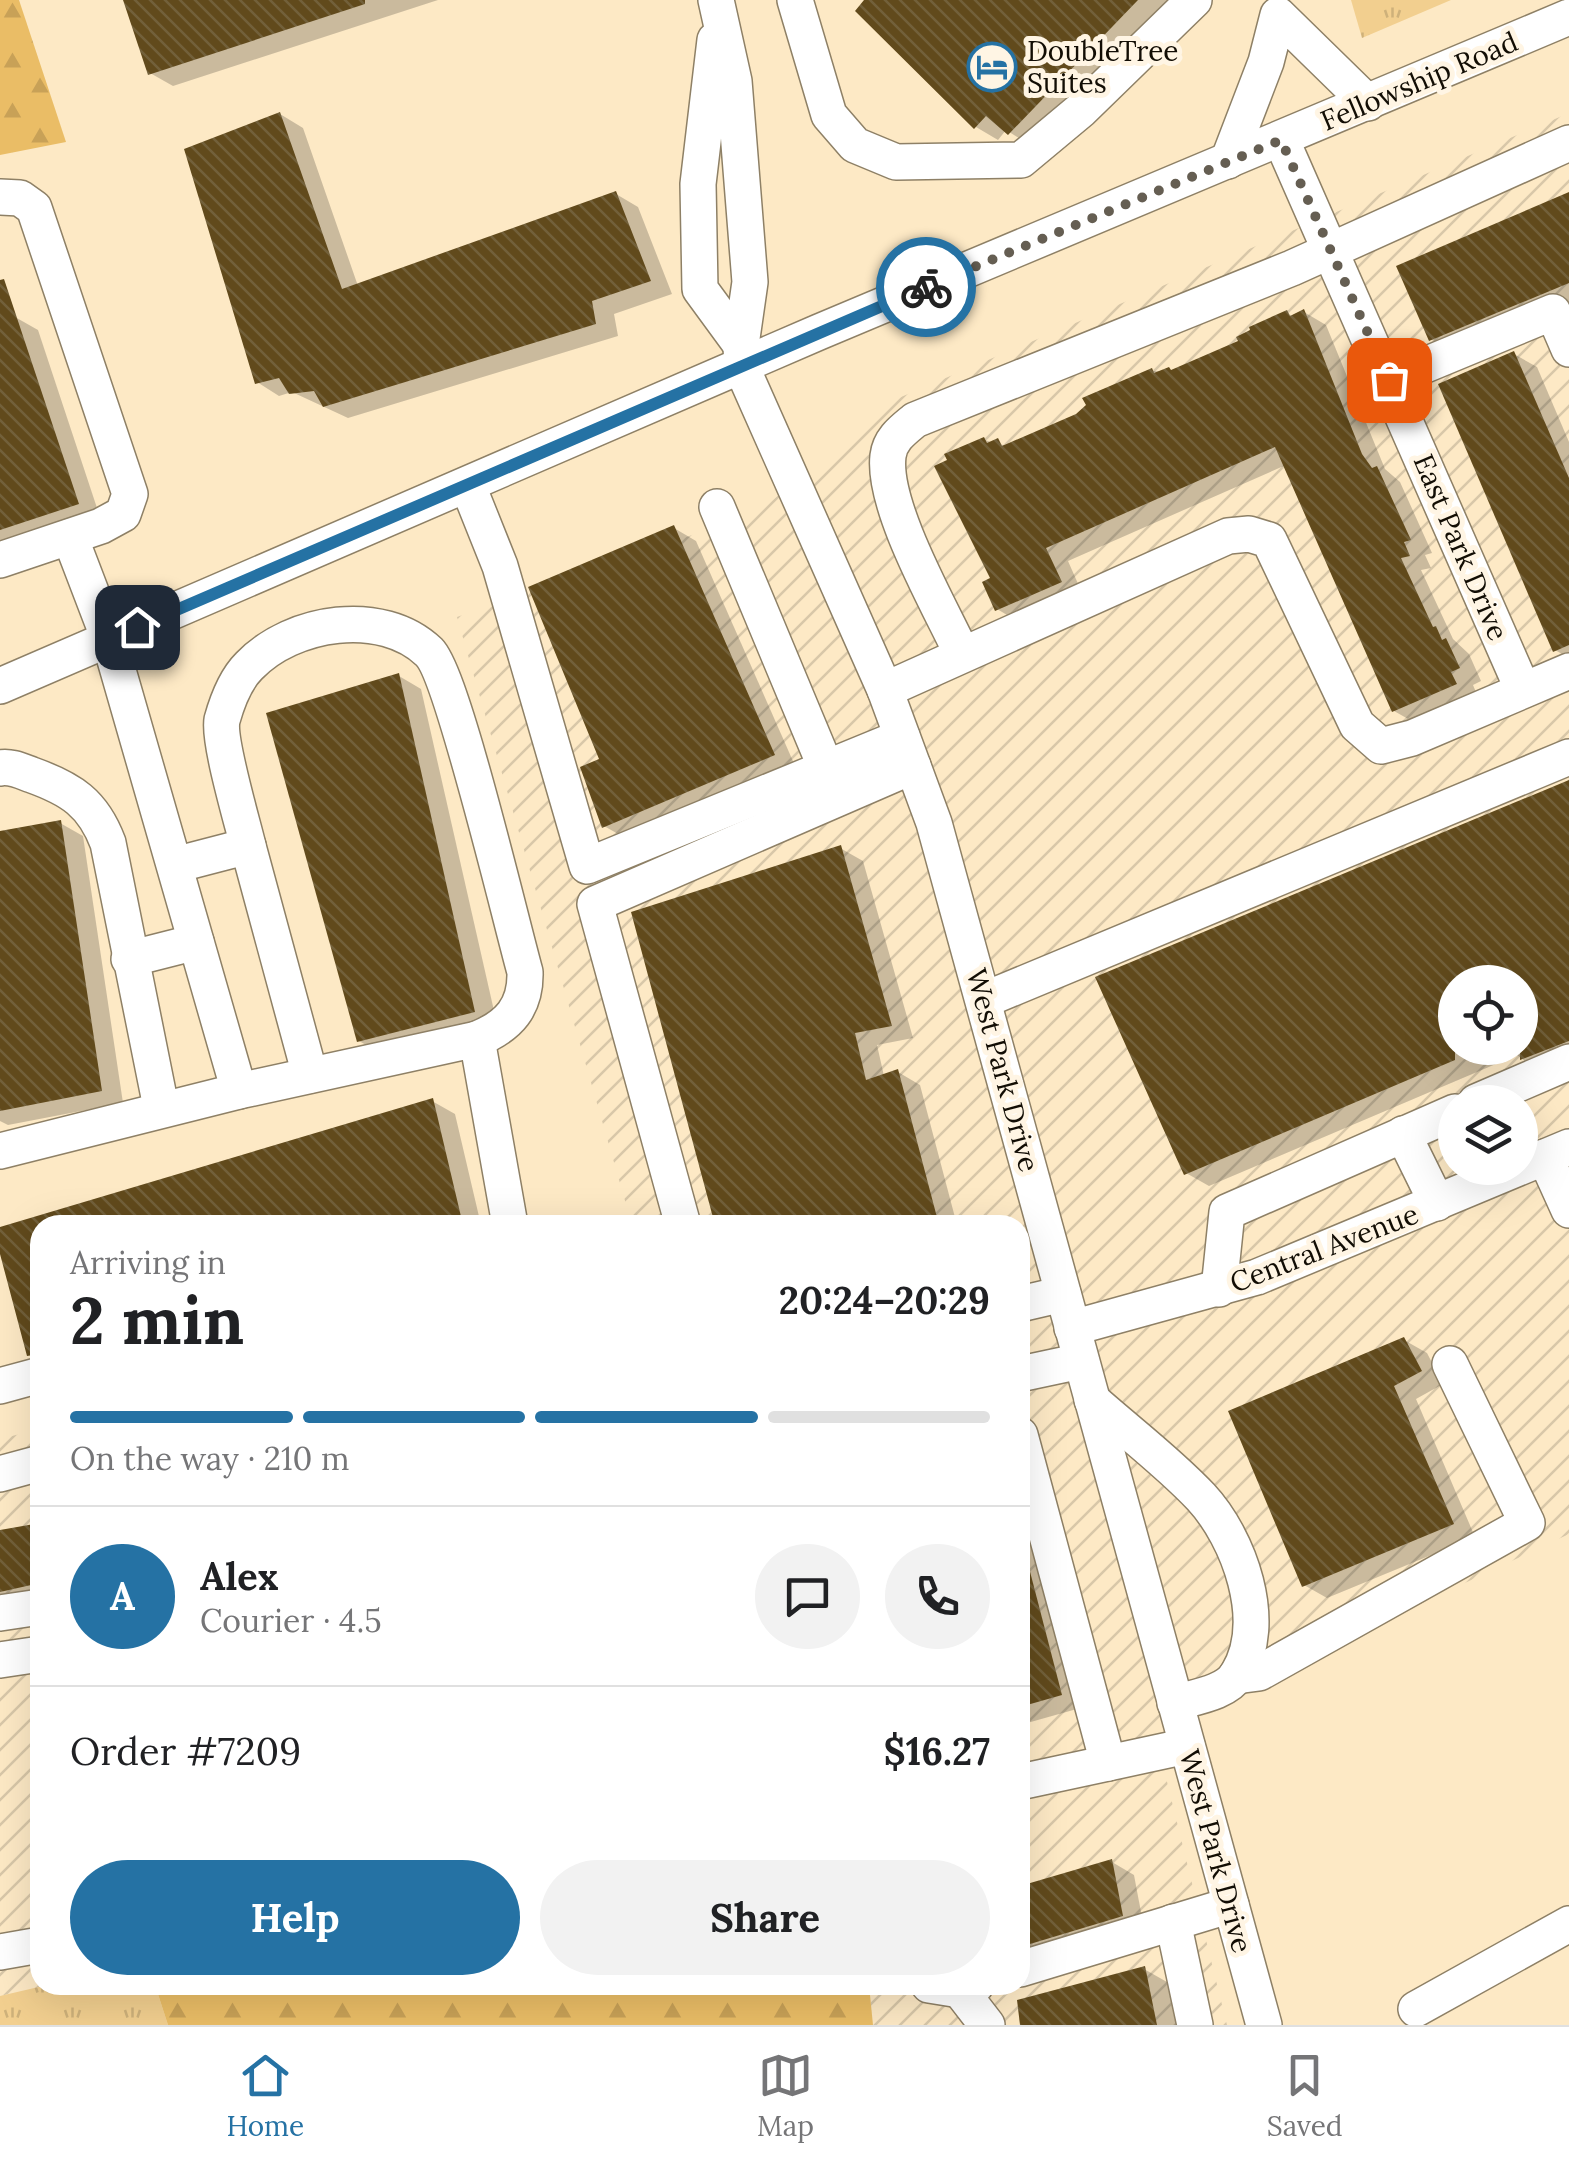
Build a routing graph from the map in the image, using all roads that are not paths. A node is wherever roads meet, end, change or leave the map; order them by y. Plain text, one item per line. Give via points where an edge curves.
1 (796, 0) edge
2 (1194, 0) edge
3 (1276, 7) edge
4 (716, 10) edge
5 (1569, 17) edge
6 (1368, 103) junction
7 (1281, 140) junction
8 (1569, 142) edge
9 (1228, 161) junction
10 (0, 197) edge
11 (1332, 250) junction
12 (1569, 349) edge
13 (742, 357) junction
14 (1389, 380) junction
15 (468, 486) junction
16 (717, 506) dead end
17 (70, 538) junction
18 (0, 560) edge
19 (109, 640) junction
20 (961, 652) junction
21 (1569, 670) edge
22 (0, 686) edge
23 (884, 690) junction
24 (1523, 690) junction
25 (908, 752) junction
26 (1569, 758) edge
27 (0, 768) edge
28 (826, 768) junction
29 (248, 846) junction
30 (175, 864) junction
31 (196, 942) junction
32 (129, 958) junction
33 (984, 1000) junction
34 (477, 1039) junction
35 (1569, 1062) edge
36 (310, 1076) junction
37 (1516, 1085) edge
38 (239, 1091) junction
39 (161, 1107) junction
40 (1438, 1119) edge
41 (1403, 1134) junction
42 (0, 1151) edge
43 (1557, 1152) edge
44 (1437, 1204) junction
45 (1569, 1210) edge
46 (508, 1215) edge
47 (679, 1215) edge
48 (1220, 1289) junction
49 (1063, 1294) junction
50 (1030, 1302) edge
51 (1077, 1344) junction
52 (1450, 1364) dead end
53 (1030, 1369) edge
54 (30, 1378) edge
55 (0, 1386) edge
56 (1092, 1400) junction
57 (30, 1466) edge
58 (1030, 1472) edge
59 (0, 1474) edge
60 (30, 1608) edge
61 (0, 1613) edge
62 (30, 1656) edge
63 (0, 1660) edge
64 (1236, 1676) junction
65 (1176, 1704) junction
66 (1187, 1746) junction
67 (1108, 1763) junction
68 (1030, 1780) edge
69 (1231, 1905) junction
70 (1173, 1922) junction
71 (1569, 1924) edge
72 (30, 1947) edge
73 (0, 1952) edge
74 (1030, 1967) edge
75 (962, 1995) edge
76 (1416, 2009) dead end
77 (1259, 2024) edge
78 (988, 2025) edge
79 (1196, 2025) edge

1 - 2 street via 829,116 855,145 896,162 1021,160
3 - 6 street
3 - 9 street via 1266,62
4 - 13 street via 734,81 750,282
4 - 13 street, West Park Drive via 700,146 700,290
5 - 6 street, Fellowship Road
6 - 7 street, Fellowship Road
7 - 9 street, Fellowship Road
7 - 11 street, East Park Drive
8 - 11 street
9 - 13 street, Fellowship Road
10 - 17 street via 20,198 34,208 130,494 123,514
11 - 14 street, East Park Drive
11 - 20 street via 915,420 893,440 887,458 899,518
12 - 14 street via 1552,312
13 - 15 street, Fellowship Road
13 - 23 street, West Park Drive
14 - 24 street, East Park Drive
15 - 19 street, Fellowship Road
15 - 28 street via 500,566 588,866
16 - 28 street
17 - 18 street
17 - 19 street
19 - 22 street, Fellowship Road
19 - 30 street
20 - 23 street
20 - 24 street via 1228,536 1249,534 1269,540 1357,726 1381,746
21 - 24 street
23 - 25 street, West Park Drive
25 - 28 street
25 - 33 street, West Park Drive
25 - 47 street via 595,904
26 - 33 street
27 - 32 street via 68,788 87,803 108,843
29 - 30 street
29 - 34 street via 221,726 248,666 275,646 334,625 371,623 432,654 524,972 516,1013 500,1030
29 - 36 street
30 - 31 street
31 - 32 street
31 - 38 street
32 - 39 street
33 - 49 street, West Park Drive
34 - 36 street
34 - 46 street
35 - 37 street
36 - 38 street
38 - 39 street
39 - 42 street
40 - 41 street
41 - 44 street
41 - 48 street via 1227,1212
43 - 44 street, Central Avenue
43 - 45 street
44 - 48 street, Central Avenue
48 - 51 street, Central Avenue
49 - 50 street
49 - 51 street, West Park Drive
51 - 53 street, Central Avenue
51 - 56 street, West Park Drive
52 - 64 street via 1527,1522 1259,1673
54 - 55 street
56 - 64 street via 1218,1520 1250,1605
56 - 65 street, West Park Drive
57 - 59 street
58 - 67 street
60 - 61 street
62 - 63 street
64 - 65 street via 1218,1690
65 - 66 street, West Park Drive
66 - 67 street
66 - 69 street, West Park Drive
67 - 68 street
69 - 70 street
69 - 77 street, West Park Drive
70 - 74 street
70 - 79 street
71 - 76 street
72 - 73 street
75 - 78 street

